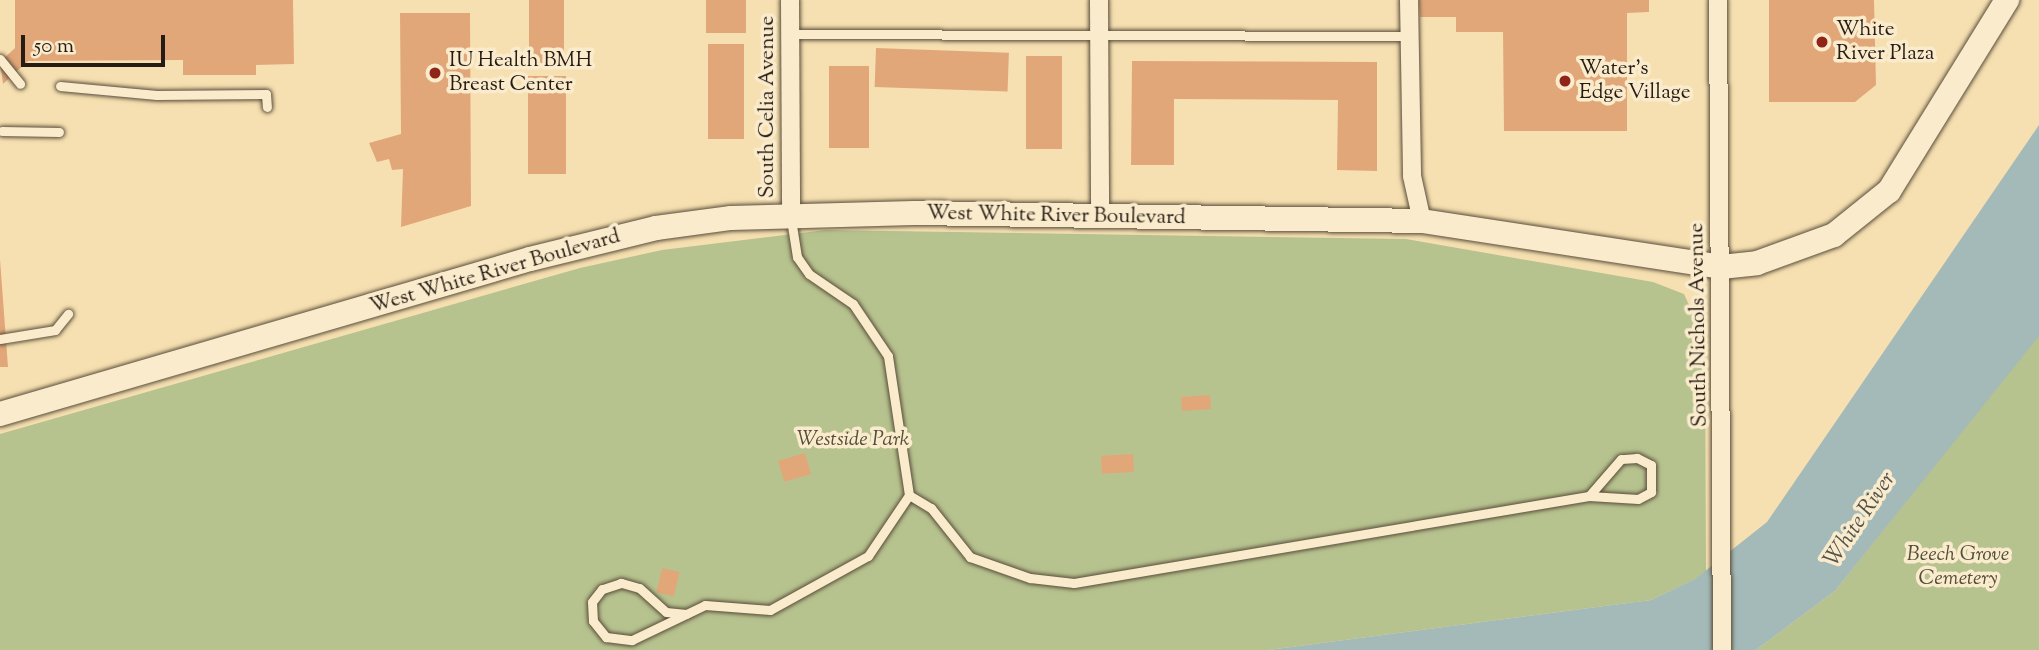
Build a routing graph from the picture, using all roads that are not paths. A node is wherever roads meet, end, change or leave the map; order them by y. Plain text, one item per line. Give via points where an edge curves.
1 (790, 0) edge
2 (1099, 0) edge
3 (1409, 0) edge
4 (1718, 0) edge
5 (2007, 0) edge
6 (790, 34) junction
7 (1408, 36) junction
8 (1100, 37) junction
9 (0, 59) edge
10 (20, 84) dead end
11 (60, 86) dead end
12 (267, 107) dead end
13 (2, 131) dead end
14 (59, 132) dead end
15 (791, 214) junction
16 (1100, 218) junction
17 (1422, 221) junction
18 (1721, 267) junction
19 (68, 314) dead end
20 (0, 339) edge
21 (0, 414) edge
22 (909, 495) junction
23 (1589, 496) junction
24 (686, 614) junction
25 (1721, 650) edge

1 - 6 street, South Celia Avenue
2 - 8 street
3 - 7 street
4 - 18 street, South Nichols Avenue
5 - 18 street, West White River Boulevard via 1889,191 1812,247
6 - 8 lane
6 - 15 street, South Celia Avenue
7 - 8 lane
7 - 17 street via 1412,176
8 - 16 street
9 - 10 lane
11 - 12 lane via 157,94 266,94
13 - 14 lane
15 - 16 street, West White River Boulevard
15 - 21 street, West White River Boulevard via 690,222 607,239
15 - 22 lane via 797,257 809,274 853,304 888,356
16 - 17 street, West White River Boulevard
17 - 18 street, West White River Boulevard
18 - 25 street, South Nichols Avenue
19 - 20 lane via 55,330
22 - 23 lane via 930,508 970,557 1030,578 1074,583
22 - 24 lane via 868,556 770,610 705,605
23 - 23 lane via 1638,499 1651,492 1651,466 1637,458 1621,459
24 - 24 lane via 632,640 606,637 593,621 592,603 602,589 621,583 639,589 666,612

